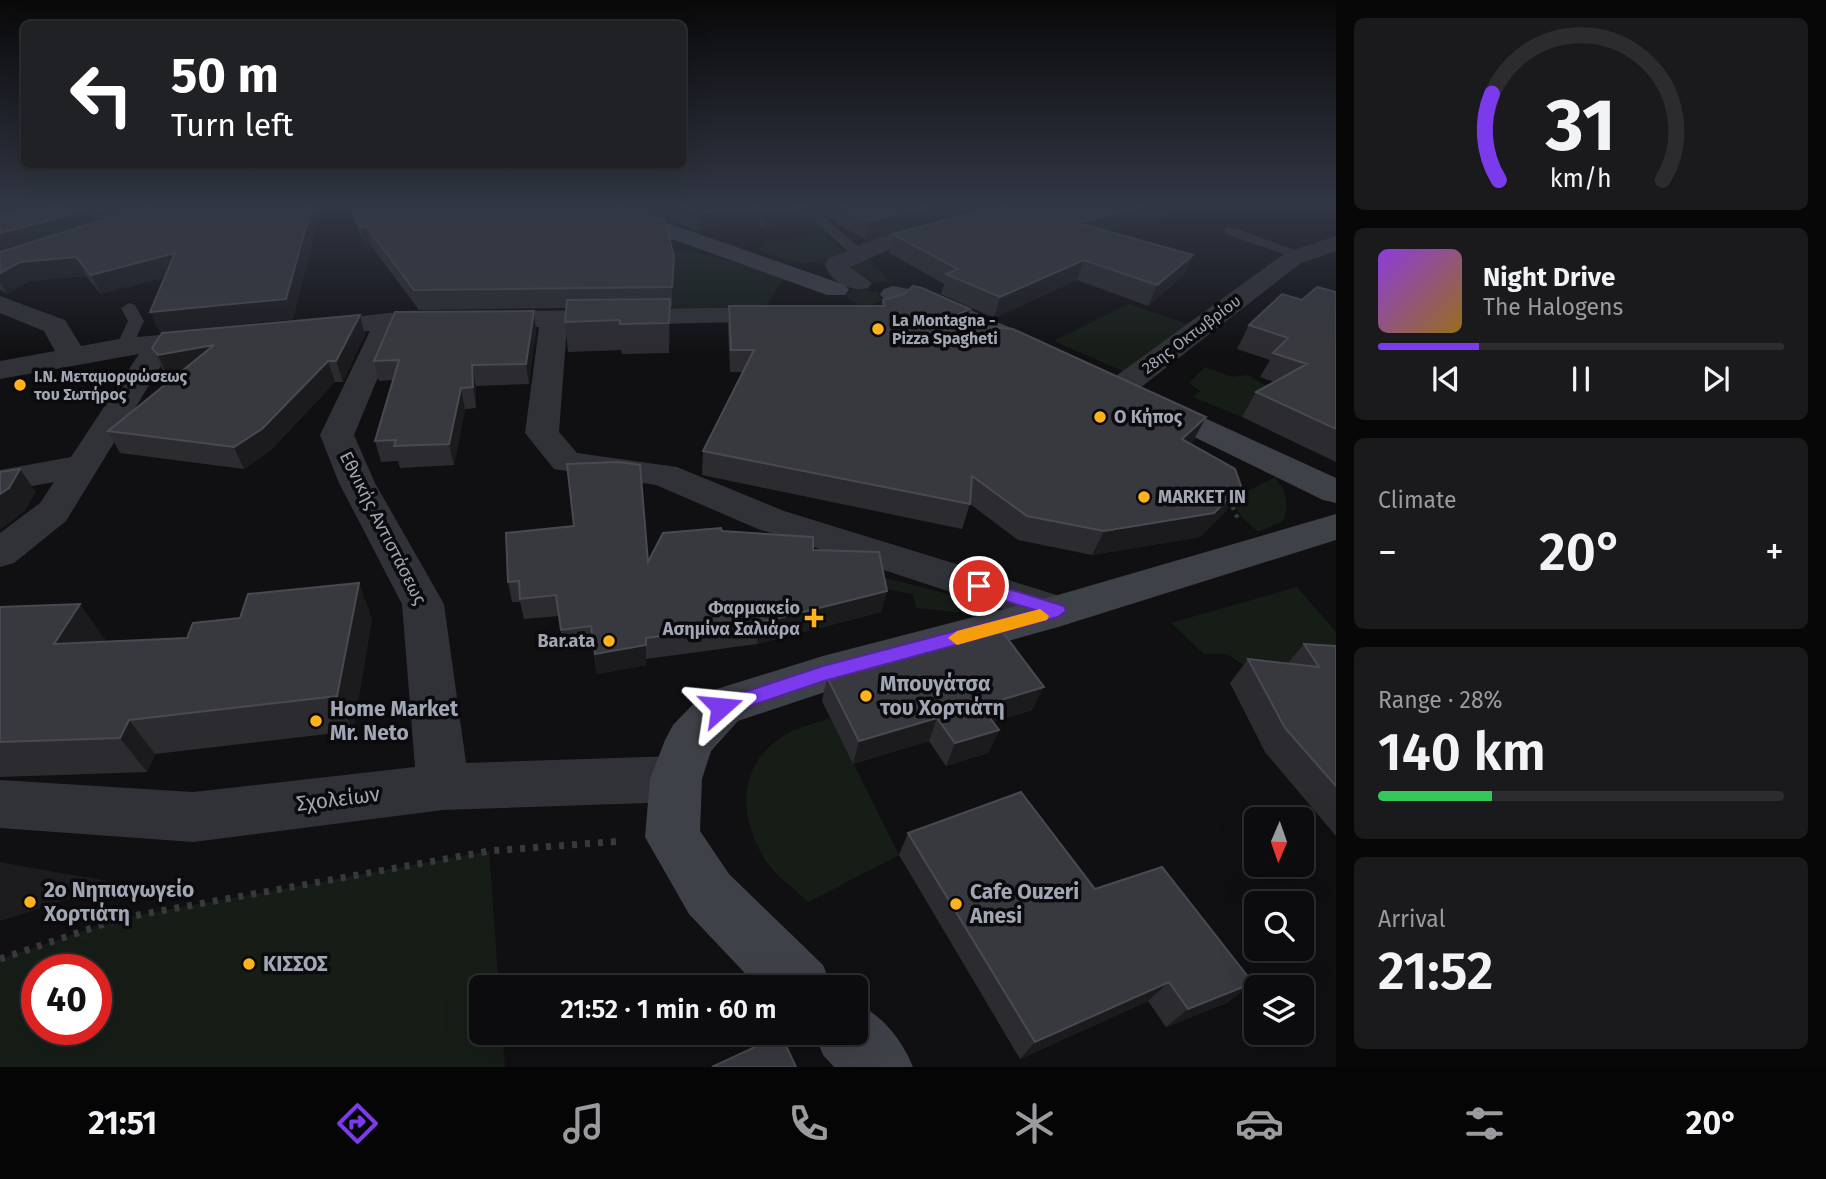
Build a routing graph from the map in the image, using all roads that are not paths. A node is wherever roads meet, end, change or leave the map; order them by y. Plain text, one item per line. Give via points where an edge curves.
1 (736, 255) edge
2 (857, 255) edge
3 (1301, 255) edge
4 (861, 299) junction
5 (0, 304) edge
6 (129, 308) dead end
7 (554, 319) junction
8 (388, 321) junction
9 (281, 331) edge
10 (241, 335) edge
11 (161, 343) junction
12 (124, 347) junction
13 (72, 355) junction
14 (1059, 360) edge
15 (0, 370) edge
16 (85, 465) junction
17 (0, 481) edge
18 (1336, 492) edge
19 (1336, 527) edge
20 (0, 553) edge
21 (1058, 611) junction
22 (676, 779) junction
23 (443, 787) junction
24 (0, 804) edge
25 (789, 975) edge
26 (859, 1045) edge
27 (880, 1067) edge

1 - 4 street
2 - 4 street via 837,264
3 - 18 street, 28ης Οκτωβρίου via 1107,382
4 - 7 street via 762,317
4 - 14 street via 937,305
5 - 13 street via 55,326
6 - 12 lane via 136,321
7 - 8 street
7 - 21 street via 542,433 566,462 664,475 771,520
8 - 9 street
8 - 23 street, Εθνικής Αντιστάσεως via 337,435 358,484 424,604
10 - 11 street
11 - 12 street
11 - 16 street
12 - 13 street
13 - 15 street
16 - 17 street
16 - 20 street via 53,512
19 - 21 street
21 - 22 street via 823,674 721,707 691,740
22 - 23 street, Σχολείων
22 - 25 street via 672,837 709,894
23 - 24 street, Σχολείων via 193,817
26 - 27 street

